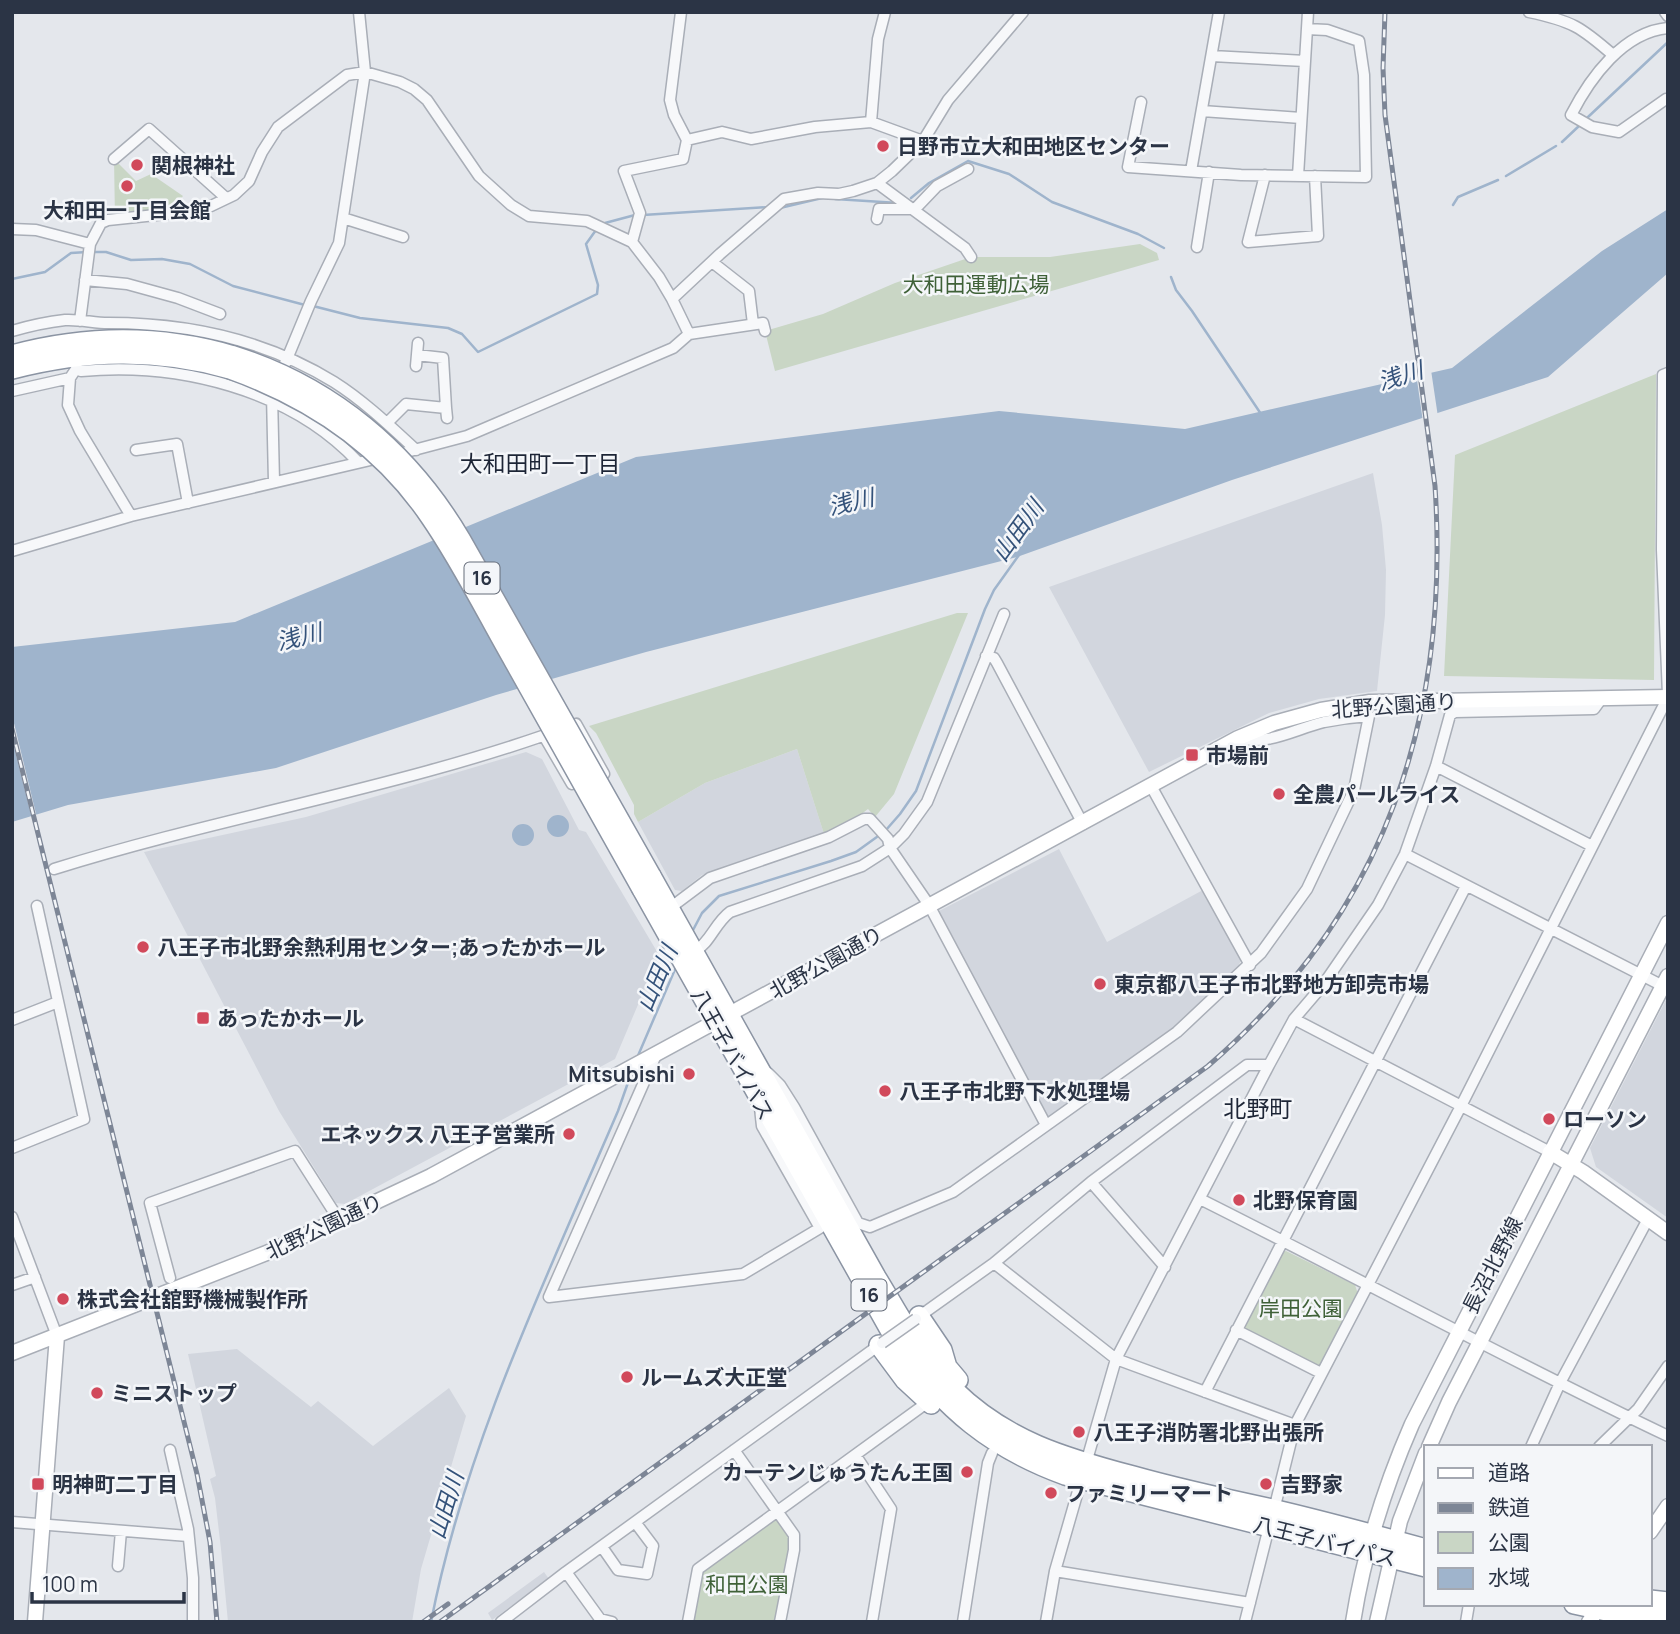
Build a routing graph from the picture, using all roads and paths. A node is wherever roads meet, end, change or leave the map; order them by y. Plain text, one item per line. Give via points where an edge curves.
1 (359, 12) edge
2 (681, 12) edge
3 (885, 12) edge
4 (1023, 12) edge
5 (1219, 12) edge
6 (1308, 12) edge
7 (1530, 12) edge
8 (1668, 28) edge
9 (1307, 29) junction
10 (1613, 55) junction
11 (1212, 56) junction
12 (1305, 61) junction
13 (365, 72) junction
14 (1666, 99) edge
15 (1141, 102) dead end
16 (1202, 111) junction
17 (1301, 118) junction
18 (871, 122) junction
19 (687, 140) junction
20 (923, 141) junction
21 (114, 159) dead end
22 (968, 169) dead end
23 (1191, 171) junction
24 (1209, 172) junction
25 (1265, 175) junction
26 (1298, 176) junction
27 (1315, 176) junction
28 (877, 183) junction
29 (226, 198) junction
30 (915, 209) junction
31 (343, 218) junction
32 (877, 219) dead end
33 (12, 229) edge
34 (403, 237) dead end
35 (632, 242) junction
36 (90, 244) junction
37 (1197, 247) dead end
38 (971, 257) dead end
39 (712, 261) junction
40 (85, 280) junction
41 (672, 299) junction
42 (220, 314) dead end
43 (753, 324) junction
44 (12, 331) edge
45 (79, 331) junction
46 (765, 331) dead end
47 (689, 334) junction
48 (12, 355) edge
49 (417, 355) dead end
50 (288, 358) junction
51 (232, 363) junction
52 (209, 364) junction
53 (12, 369) edge
54 (73, 373) junction
55 (1668, 373) edge
56 (12, 376) edge
57 (12, 391) edge
58 (272, 402) junction
59 (387, 423) junction
60 (136, 450) dead end
61 (416, 450) junction
62 (359, 462) junction
63 (274, 482) junction
64 (188, 503) junction
65 (131, 516) junction
66 (12, 551) edge
67 (1004, 614) dead end
68 (986, 656) junction
69 (1668, 697) edge
70 (1602, 698) junction
71 (544, 736) junction
72 (1238, 738) junction
73 (1436, 766) junction
74 (1151, 786) junction
75 (1083, 824) junction
76 (889, 844) junction
77 (1592, 846) junction
78 (1405, 854) junction
79 (54, 869) dead end
80 (646, 883) junction
81 (1466, 886) junction
82 (929, 905) junction
83 (37, 906) dead end
84 (676, 915) junction
85 (1668, 923) edge
86 (1550, 928) junction
87 (673, 946) junction
88 (691, 956) junction
89 (1250, 965) junction
90 (1641, 975) junction
91 (1665, 981) edge
92 (58, 1002) junction
93 (723, 1018) junction
94 (1294, 1019) junction
95 (12, 1020) edge
96 (650, 1058) junction
97 (1376, 1061) junction
98 (759, 1065) junction
99 (1269, 1065) junction
100 (760, 1101) junction
101 (1461, 1106) junction
102 (1046, 1125) junction
103 (12, 1148) edge
104 (1550, 1152) junction
105 (1570, 1164) junction
106 (1091, 1182) junction
107 (1200, 1199) junction
108 (12, 1217) edge
109 (1648, 1219) junction
110 (339, 1220) junction
111 (1668, 1233) edge
112 (1282, 1240) junction
113 (994, 1264) junction
114 (1165, 1267) junction
115 (35, 1277) junction
116 (170, 1278) dead end
117 (1368, 1283) junction
118 (12, 1286) edge
119 (918, 1317) junction
120 (1236, 1330) junction
121 (1458, 1332) junction
122 (57, 1336) junction
123 (1479, 1343) junction
124 (880, 1344) junction
125 (12, 1353) edge
126 (1116, 1359) junction
127 (1668, 1366) edge
128 (1321, 1373) junction
129 (1560, 1383) junction
130 (1205, 1392) junction
131 (928, 1402) junction
132 (1629, 1418) junction
133 (1295, 1425) junction
134 (1668, 1436) edge
135 (1430, 1445) edge
136 (1532, 1445) edge
137 (1601, 1445) edge
138 (170, 1450) dead end
139 (734, 1450) junction
140 (992, 1453) junction
141 (856, 1457) junction
142 (1424, 1458) edge
143 (1082, 1472) junction
144 (1385, 1494) junction
145 (1408, 1499) junction
146 (1668, 1506) edge
147 (778, 1511) junction
148 (1272, 1518) junction
149 (12, 1522) edge
150 (635, 1522) junction
151 (43, 1525) junction
152 (1652, 1529) edge
153 (121, 1531) junction
154 (188, 1536) junction
155 (1369, 1543) junction
156 (602, 1547) junction
157 (1392, 1549) junction
158 (1424, 1549) edge
159 (118, 1566) dead end
160 (1424, 1566) edge
161 (566, 1572) junction
162 (1055, 1572) junction
163 (1250, 1603) junction
164 (1580, 1606) edge
165 (1596, 1612) edge
166 (1668, 1619) edge
167 (600, 1621) edge
168 (36, 1622) edge
169 (193, 1622) edge
170 (501, 1622) edge
171 (612, 1622) edge
172 (688, 1622) edge
173 (780, 1622) edge
174 (872, 1622) edge
175 (963, 1622) edge
176 (1046, 1622) edge
177 (1245, 1622) edge
178 (1353, 1622) edge
179 (1377, 1622) edge

1 - 13 street
2 - 19 street via 670,100
3 - 18 street via 878,38
4 - 20 street via 948,100
5 - 11 street
6 - 9 street
7 - 10 street via 1581,27
8 - 10 street
9 - 12 street
9 - 27 street via 1327,30 1359,41 1364,75 1366,177
10 - 14 street via 1571,115 1591,127 1619,132
11 - 12 street
11 - 16 street
12 - 17 street
13 - 29 street via 347,75 278,127 249,181
13 - 31 street
13 - 35 street via 400,82 427,100 480,176 512,205 530,216 587,220
15 - 23 street via 1128,167
16 - 17 street
16 - 23 street
17 - 26 street
18 - 19 street via 751,139 722,132
18 - 20 street
19 - 35 street via 683,159 624,171 640,213
20 - 28 street
21 - 29 street via 149,129
22 - 30 street via 937,186
23 - 24 street
24 - 25 street
24 - 37 street
25 - 26 street
25 - 27 street via 1248,242 1318,236
26 - 27 street
28 - 30 street
28 - 39 street via 839,194 785,199
29 - 36 street via 184,212 108,220 101,223
30 - 32 street via 879,209
30 - 38 street
31 - 34 street
31 - 50 street via 339,243
33 - 36 street via 36,230
35 - 41 street
36 - 40 street
39 - 41 street
39 - 43 street via 749,291
40 - 42 street via 127,284
40 - 45 street
41 - 47 street
43 - 46 street via 763,323
43 - 47 street
44 - 45 street via 67,320
45 - 48 highway, 八王子バイパス / 16
45 - 50 street via 135,323 188,328
45 - 51 highway, 八王子バイパス / 16 via 110,339 205,348
47 - 61 street via 673,348 467,436
49 - 59 street via 443,358 446,413 406,404
50 - 58 street
50 - 59 street via 334,382
51 - 52 highway, 八王子バイパス / 16
51 - 80 highway, 八王子バイパス / 16, bridge via 331,417 383,460 415,496
52 - 53 highway, 八王子バイパス / 16 via 159,354 118,353
52 - 54 highway via 115,360 86,362
54 - 56 highway via 68,365 59,365
54 - 57 street
54 - 58 street via 146,370 186,375
54 - 65 street via 68,405
55 - 69 street via 1664,375 1662,491
58 - 62 street via 331,437
58 - 63 street
59 - 61 street
60 - 64 street via 177,444
61 - 62 street
62 - 63 street
63 - 64 street
64 - 65 street
65 - 66 street
67 - 68 street
68 - 75 street via 997,663
68 - 76 street via 927,802 915,821
69 - 70 street, 北野公園通り
69 - 77 street
70 - 72 street, 北野公園通り via 1362,703 1274,723
70 - 73 street via 1594,709 1455,712 1450,715
71 - 79 street
71 - 84 street via 576,724 668,887
71 - 87 street via 656,930
72 - 74 street, 北野公園通り
72 - 89 street via 1265,741 1324,722 1369,716 1354,790 1307,889
73 - 77 street
73 - 78 street
74 - 75 street, 北野公園通り
74 - 89 street
75 - 82 street, 北野公園通り
76 - 82 street
76 - 84 street via 875,824 864,819 829,837 710,878
76 - 88 street via 844,874 730,912
77 - 86 street
78 - 81 street
78 - 94 street via 1352,946
80 - 84 highway, 八王子バイパス / 16
80 - 87 highway, 八王子バイパス / 16
81 - 86 street
81 - 97 street
82 - 93 street, 北野公園通り
82 - 102 street
83 - 92 street
84 - 88 highway, 八王子バイパス / 16
85 - 90 street, 長沼北野線
86 - 90 street
86 - 101 street
87 - 88 highway, 八王子バイパス / 16
88 - 93 highway, 八王子バイパス / 16
89 - 102 street via 1177,1032
90 - 91 street
90 - 104 street, 長沼北野線
91 - 105 street, 長沼北野線
92 - 95 street
92 - 103 street via 84,1119
93 - 96 street, 北野公園通り
93 - 98 highway, 八王子バイパス / 16
93 - 100 highway, 八王子バイパス / 16
94 - 97 street
94 - 99 street
96 - 100 street via 550,1297 743,1274 820,1228 762,1126
96 - 110 street, 北野公園通り
97 - 101 street
97 - 112 street
98 - 102 street via 780,1085 858,1223 870,1227 953,1192
98 - 143 highway, 八王子バイパス / 16 via 876,1277 936,1370 1005,1430
99 - 106 street via 1247,1065
99 - 107 street
100 - 143 highway, 八王子バイパス / 16 via 893,1336 931,1388 970,1425 1019,1456
101 - 104 street
101 - 117 street
104 - 105 street
104 - 121 street, 長沼北野線
105 - 109 street
105 - 123 street, 長沼北野線
106 - 113 street
106 - 114 street
107 - 112 street
107 - 114 street
108 - 115 street
109 - 111 street
109 - 129 street
110 - 116 street via 295,1152 150,1203
110 - 122 street, 北野公園通り
112 - 117 street
112 - 120 street
113 - 119 street
113 - 126 street
114 - 126 street
115 - 118 street
115 - 122 street
117 - 121 street
117 - 128 street
119 - 124 street, bridge
119 - 143 highway via 962,1384 1008,1421 1072,1450
120 - 128 street
120 - 130 street
121 - 123 street
121 - 144 street, 長沼北野線 via 1412,1424
122 - 125 street, 北野公園通り
122 - 151 street
123 - 129 street
123 - 135 street, 長沼北野線
124 - 131 highway via 905,1380
124 - 139 street
126 - 130 street
126 - 143 street
127 - 132 street
128 - 133 street
129 - 132 street
129 - 136 street
130 - 133 street
131 - 140 highway
131 - 141 street
132 - 134 street
132 - 137 street
133 - 148 street
138 - 154 street
139 - 147 street
139 - 150 street
140 - 143 highway via 1053,1478 1063,1480
140 - 175 street
141 - 147 street
141 - 174 street via 891,1509
142 - 145 street
143 - 148 highway, 八王子バイパス / 16
143 - 162 street
144 - 145 street via 1398,1504
144 - 155 street, 長沼北野線
145 - 157 street
146 - 152 street
147 - 172 street via 698,1569
147 - 173 street via 794,1535
148 - 155 highway, 八王子バイパス / 16
148 - 163 street
149 - 151 street
150 - 156 street
150 - 156 street via 653,1546 647,1574 618,1570
151 - 153 street
151 - 168 street
153 - 154 street
153 - 159 street
154 - 169 street
155 - 157 highway, 八王子バイパス / 16
155 - 178 street, 長沼北野線
156 - 161 street
157 - 158 highway, 八王子バイパス / 16
157 - 160 highway, 八王子バイパス / 16
157 - 179 street
161 - 167 street
161 - 170 street
162 - 163 street
162 - 176 street
163 - 177 street
164 - 165 highway
165 - 166 highway
167 - 171 street

